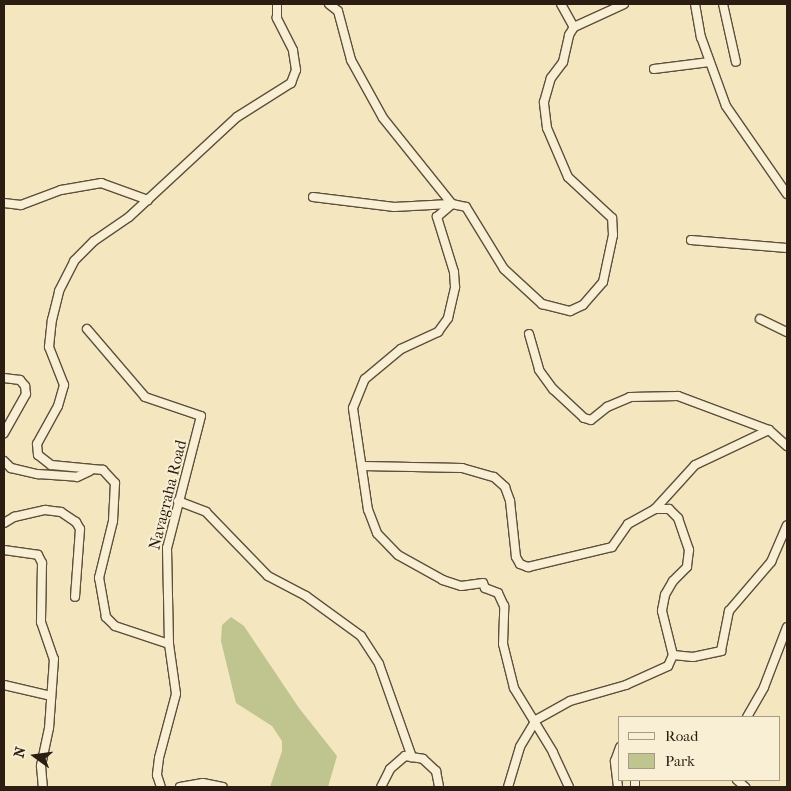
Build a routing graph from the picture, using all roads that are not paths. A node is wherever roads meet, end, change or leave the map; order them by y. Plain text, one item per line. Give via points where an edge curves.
1 (278, 4) edge
2 (329, 4) edge
3 (561, 4) edge
4 (624, 4) edge
5 (695, 4) edge
6 (723, 4) edge
7 (574, 27) junction
8 (710, 62) junction
9 (736, 62) dead end
10 (654, 69) dead end
11 (787, 194) edge
12 (313, 197) dead end
13 (148, 200) junction
14 (4, 203) edge
15 (452, 204) junction
16 (691, 240) dead end
17 (787, 248) edge
18 (760, 319) dead end
19 (86, 329) dead end
20 (787, 332) edge
21 (529, 334) dead end
22 (4, 378) edge
23 (768, 430) junction
24 (4, 433) edge
25 (787, 446) edge
26 (4, 460) edge
27 (363, 466) junction
28 (91, 471) junction
29 (178, 501) junction
30 (655, 509) junction
31 (4, 523) edge
32 (787, 525) edge
33 (4, 550) edge
34 (75, 597) dead end
35 (787, 627) edge
36 (169, 644) junction
37 (673, 655) junction
38 (4, 685) edge
39 (50, 696) junction
40 (748, 716) edge
41 (534, 724) junction
42 (618, 752) edge
43 (412, 757) junction
44 (43, 787) edge
45 (161, 787) edge
46 (180, 787) edge
47 (223, 787) edge
48 (381, 787) edge
49 (439, 787) edge
50 (508, 787) edge
51 (569, 787) edge
52 (618, 787) edge

1 - 13 street via 277,18 293,50 296,70 291,84 237,117
2 - 15 street via 338,11 351,60 383,118
3 - 7 street
4 - 7 street
5 - 8 street
6 - 9 street
7 - 15 street via 563,62 546,89 545,114 547,128 568,177 612,218 613,235 608,260 602,282 594,295 570,311 542,304 504,269 466,207
8 - 10 street
8 - 11 street via 726,106
12 - 15 street via 394,207
13 - 14 street via 101,183 60,190 21,205
13 - 28 street via 74,261 59,292 52,320 49,347 64,385 58,406 37,444 38,455 51,465
15 - 27 street via 437,217 454,272 455,287 448,318 438,332 410,343 385,361 359,389 353,417
16 - 17 street
18 - 20 street
19 - 29 street, Navagraha Road via 145,397 201,416
21 - 23 street via 539,370 553,389 584,418 591,420 607,407 630,397 678,396
22 - 24 street via 20,380 26,394
23 - 25 street
23 - 30 street via 695,464
26 - 28 street via 11,468 38,474 77,476
27 - 30 street via 462,468 494,477 505,487 510,501 516,557 520,564 528,567 612,547 628,524
27 - 41 street via 368,510 387,546 414,565 452,584 468,587 483,583 485,588 498,593 504,606 503,644 514,688
28 - 36 street via 103,470 115,483 113,521 99,578 106,617 115,626
29 - 36 street, Navagraha Road via 166,564
29 - 43 street via 206,512 268,576 306,596 361,636 379,664
30 - 37 street via 669,509 678,518 689,550 687,567 672,581 662,611
31 - 34 street via 14,517 45,510 61,512 76,522 80,529
32 - 37 street via 771,562 729,611 721,651 693,657
33 - 39 street via 38,555 42,563 41,622 54,659
35 - 40 street via 764,687
36 - 45 street, Navagraha Road via 176,694 159,758 157,775
37 - 41 street via 668,666 653,675 570,701 551,709
38 - 39 street
39 - 44 street via 49,728 41,766
41 - 50 street via 520,747
41 - 51 street via 553,752
42 - 52 street via 615,762
43 - 48 street via 399,759
43 - 49 street via 424,759 436,771
46 - 47 street via 203,783

